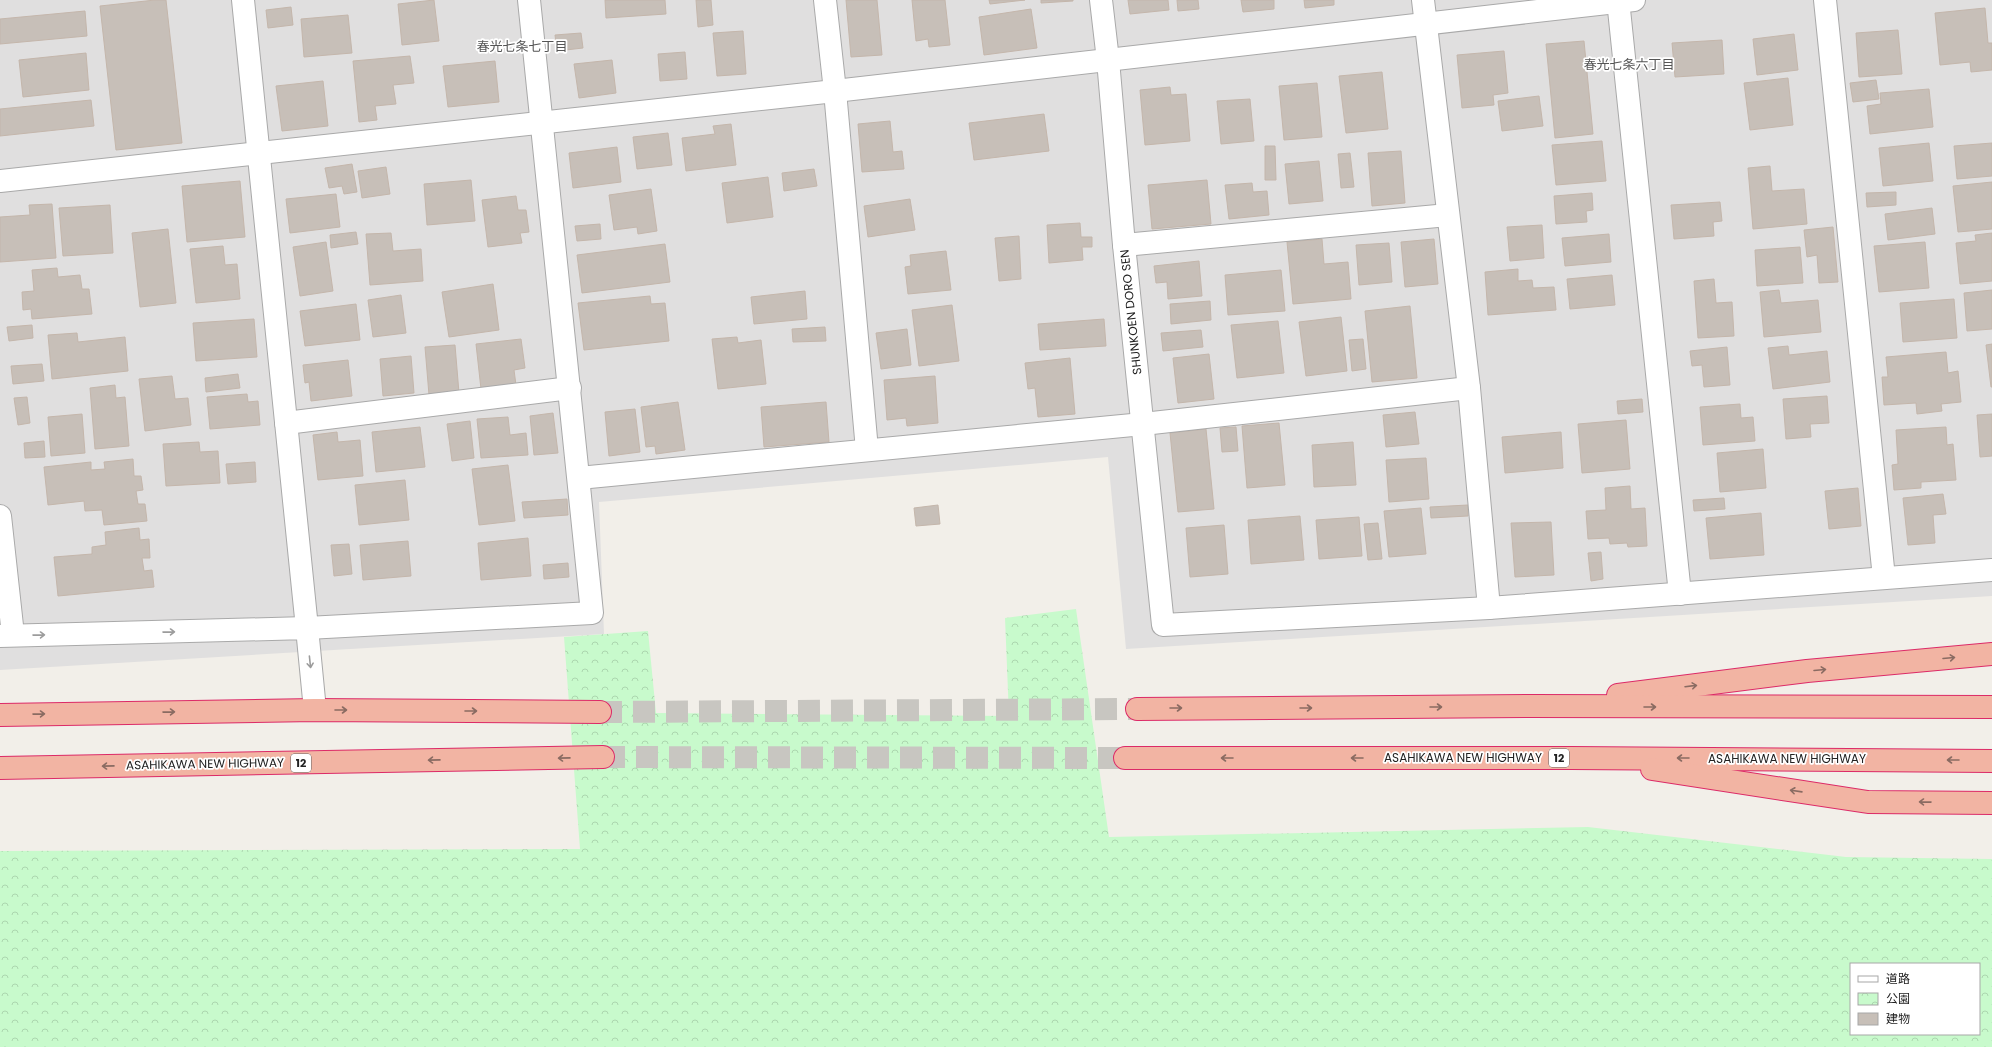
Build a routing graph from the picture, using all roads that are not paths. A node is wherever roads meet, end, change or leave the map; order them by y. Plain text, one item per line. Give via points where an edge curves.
1 (243, 0) edge
2 (529, 0) edge
3 (825, 0) edge
4 (1101, 0) edge
5 (1423, 0) edge
6 (1825, 0) edge
7 (1623, 1) edge
8 (1425, 23) junction
9 (1108, 60) junction
10 (835, 91) junction
11 (542, 123) junction
12 (259, 154) junction
13 (0, 181) edge
14 (1448, 215) junction
15 (1124, 244) junction
16 (570, 388) junction
17 (1469, 388) junction
18 (286, 423) junction
19 (1143, 424) junction
20 (867, 450) junction
21 (579, 478) junction
22 (0, 516) edge
23 (1992, 570) edge
24 (1884, 578) junction
25 (1680, 594) junction
26 (1489, 608) junction
27 (307, 628) junction
28 (7, 635) edge
29 (1992, 654) edge
30 (1527, 706) junction
31 (1992, 707) edge
32 (1137, 709) tunnel mouth
33 (315, 710) junction
34 (600, 712) tunnel mouth
35 (0, 715) edge
36 (603, 757) tunnel mouth
37 (1125, 758) tunnel mouth
38 (1572, 758) junction
39 (1992, 761) edge
40 (0, 768) edge
41 (1992, 803) edge

1 - 12 street
2 - 11 street
3 - 10 street
4 - 9 street, SHUNKOEN DORO SEN
5 - 8 street
6 - 24 street
7 - 8 street
7 - 25 street
8 - 9 street
8 - 14 street
9 - 10 street
9 - 15 street, SHUNKOEN DORO SEN
10 - 11 street
10 - 20 street
11 - 12 street
11 - 16 street
12 - 13 street
12 - 18 street
14 - 15 street
14 - 17 street
15 - 19 street, SHUNKOEN DORO SEN
16 - 18 street
16 - 21 street
17 - 19 street
17 - 26 street
18 - 27 street
19 - 20 street
19 - 26 street, SHUNKOEN DORO SEN via 1163,625
20 - 21 street
21 - 27 street via 592,614
22 - 28 street
23 - 24 street
24 - 25 street
25 - 26 street
28 -> 27 street
27 -> 33 street
30 -> 29 highway via 1807,671
30 -> 31 highway
32 -> 30 highway
33 -> 34 highway
35 -> 33 highway
36 -> 40 highway, ASAHIKAWA NEW HIGHWAY / 12
38 -> 37 highway, ASAHIKAWA NEW HIGHWAY / 12
39 -> 38 highway, ASAHIKAWA NEW HIGHWAY / 12
41 -> 38 highway, 12 via 1868,802

